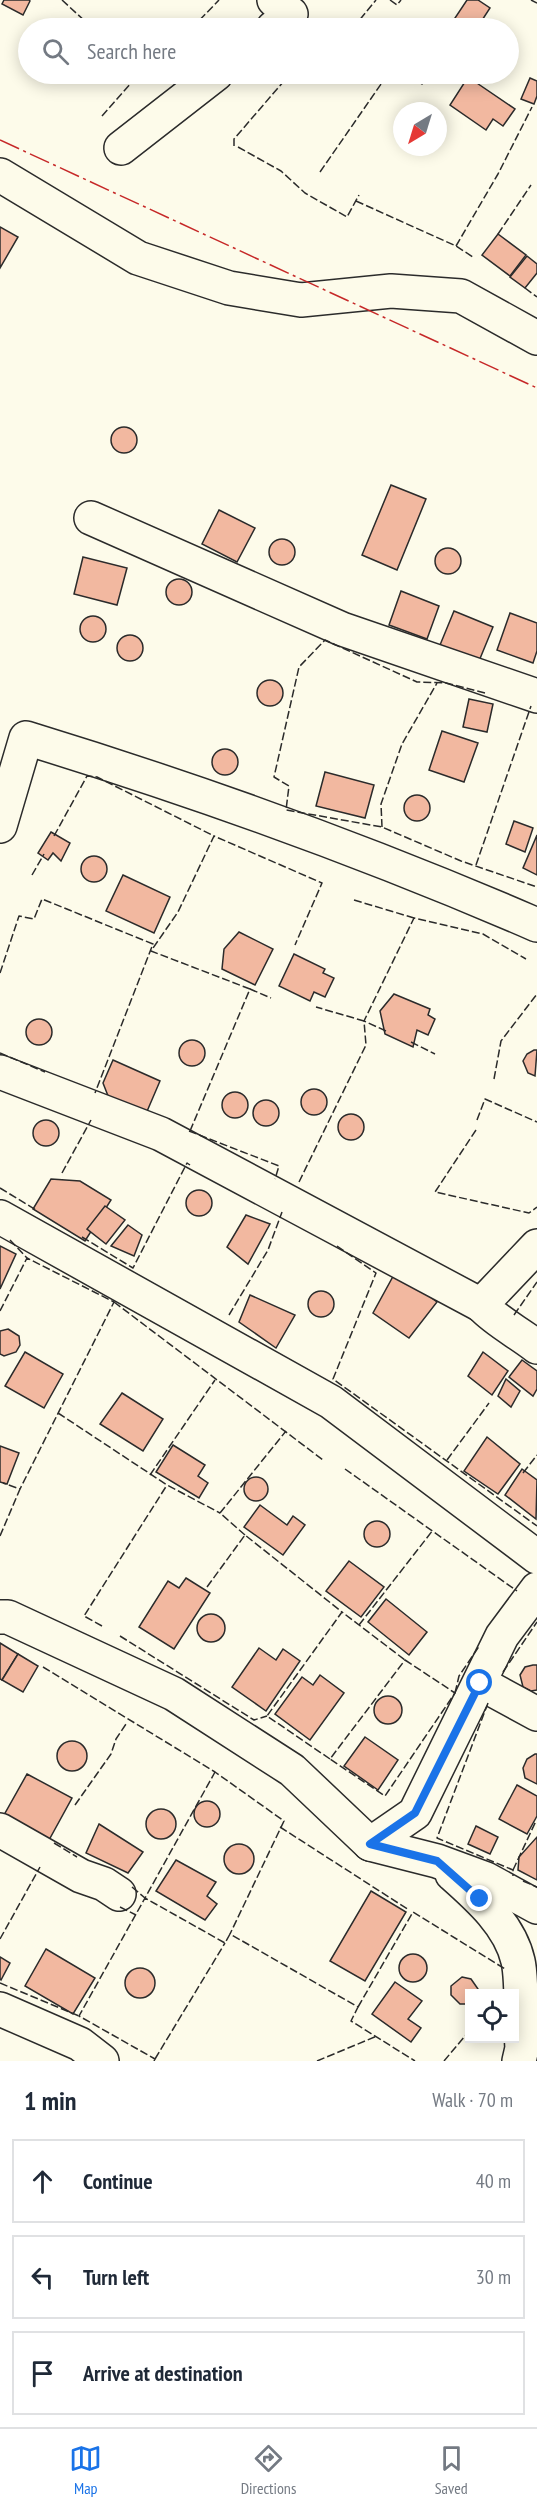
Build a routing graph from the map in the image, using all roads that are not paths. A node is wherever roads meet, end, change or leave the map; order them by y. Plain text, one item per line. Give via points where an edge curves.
1 (274, 0) edge
2 (286, 18) edge
3 (203, 84) edge
4 (121, 148) dead end
5 (0, 174) edge
6 (537, 338) edge
7 (91, 518) dead end
8 (537, 696) edge
9 (0, 826) edge
10 (537, 925) edge
11 (0, 1072) edge
12 (0, 1217) edge
13 (537, 1246) edge
14 (481, 1305) junction
15 (537, 1347) edge
16 (537, 1557) edge
17 (537, 1588) edge
18 (0, 1617) edge
19 (480, 1683) junction
20 (537, 1714) edge
21 (0, 1830) edge
22 (370, 1844) junction
23 (437, 1861) junction
24 (119, 1893) dead end
25 (537, 1907) edge
26 (518, 1961) junction
27 (537, 1993) edge
28 (0, 2009) edge
29 (102, 2061) edge
30 (519, 2061) edge

1 - 2 street via 291,14
3 - 4 street
5 - 6 street via 138,258 229,288 301,300 391,291 461,296
7 - 8 street via 342,629
9 - 10 street via 26,738 126,768 403,868
11 - 14 street via 161,1134
12 - 16 street via 330,1402
13 - 14 street
14 - 15 street via 495,1320
17 - 19 street via 502,1636
18 - 22 street via 8,1617 174,1694 292,1770
19 - 20 street
19 - 22 street via 415,1813
21 - 24 street
22 - 23 street
23 - 25 street via 486,1879
23 - 26 street via 480,1899 504,1930
26 - 27 street
26 - 30 street via 522,2048
28 - 29 street via 80,2044

